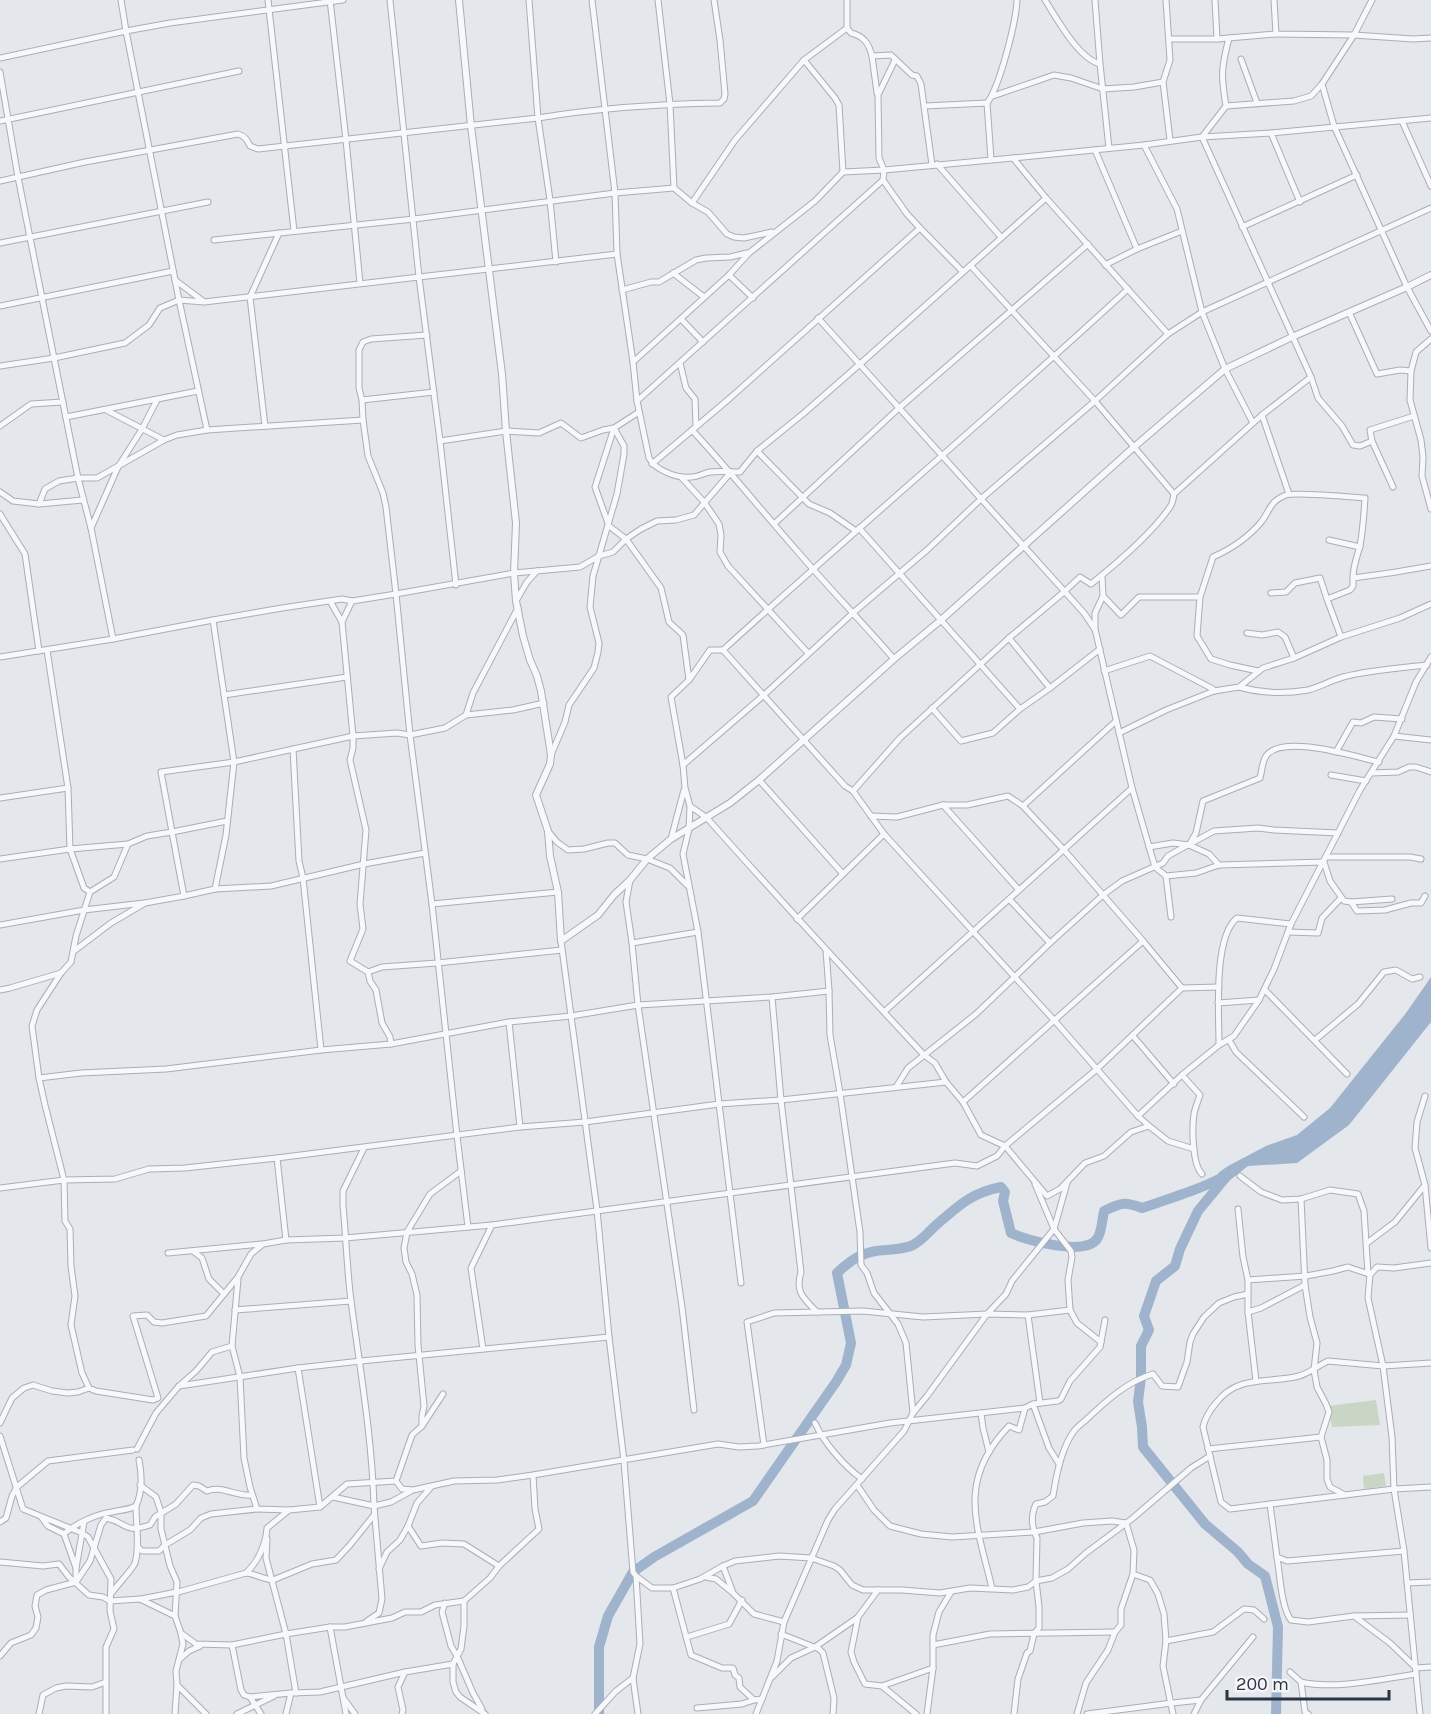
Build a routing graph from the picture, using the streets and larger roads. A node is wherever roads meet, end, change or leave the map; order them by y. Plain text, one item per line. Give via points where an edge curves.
1 (121, 0) edge
2 (268, 0) edge
3 (344, 0) edge
4 (390, 0) edge
5 (459, 0) edge
6 (529, 0) edge
7 (592, 0) edge
8 (658, 0) edge
9 (714, 0) edge
10 (847, 0) edge
11 (1017, 0) edge
12 (1045, 0) edge
13 (1095, 0) edge
14 (1166, 0) edge
15 (1215, 0) edge
16 (1274, 0) edge
17 (1372, 0) edge
18 (330, 1) edge
19 (269, 9) junction
20 (847, 28) junction
21 (126, 31) junction
22 (1276, 34) junction
23 (1354, 35) junction
24 (1229, 38) junction
25 (1431, 38) edge
26 (1170, 39) junction
27 (1217, 39) junction
28 (872, 56) junction
29 (0, 58) edge
30 (1241, 59) dead end
31 (804, 60) junction
32 (895, 60) junction
33 (1100, 64) junction
34 (239, 71) dead end
35 (0, 72) edge
36 (1163, 82) junction
37 (1322, 84) junction
38 (1102, 89) junction
39 (138, 92) junction
40 (878, 95) junction
41 (993, 96) junction
42 (987, 103) junction
43 (1257, 103) junction
44 (670, 104) junction
45 (925, 106) junction
46 (1226, 106) junction
47 (605, 109) junction
48 (538, 118) junction
49 (1431, 118) edge
50 (7, 119) junction
51 (0, 121) edge
52 (1402, 121) junction
53 (471, 126) junction
54 (1334, 126) junction
55 (405, 132) junction
56 (1271, 133) junction
57 (1202, 137) junction
58 (346, 140) junction
59 (1170, 140) junction
60 (1144, 145) junction
61 (285, 146) junction
62 (1109, 148) junction
63 (150, 150) junction
64 (1095, 150) junction
65 (1013, 158) junction
66 (991, 159) junction
67 (934, 165) junction
68 (884, 170) junction
69 (843, 172) junction
70 (1357, 175) junction
71 (18, 177) junction
72 (883, 180) junction
73 (0, 181) edge
74 (1431, 186) edge
75 (674, 188) junction
76 (615, 193) junction
77 (1046, 198) junction
78 (550, 200) junction
79 (208, 202) dead end
80 (1300, 202) junction
81 (692, 203) junction
82 (1431, 208) edge
83 (481, 210) junction
84 (162, 211) junction
85 (414, 219) junction
86 (354, 224) junction
87 (1242, 227) junction
88 (920, 228) junction
89 (1382, 230) junction
90 (294, 231) junction
91 (1182, 231) junction
92 (279, 232) junction
93 (776, 232) junction
94 (31, 237) junction
95 (1001, 237) junction
96 (214, 240) dead end
97 (0, 243) edge
98 (1088, 244) junction
99 (1137, 249) junction
100 (748, 253) junction
101 (617, 254) junction
102 (556, 262) junction
103 (1105, 265) junction
104 (971, 266) junction
105 (488, 268) junction
106 (173, 271) junction
107 (963, 272) junction
108 (673, 273) junction
109 (729, 275) junction
110 (1431, 275) edge
111 (419, 277) junction
112 (175, 280) junction
113 (1266, 282) junction
114 (360, 283) junction
115 (1407, 287) junction
116 (1128, 289) junction
117 (622, 290) junction
118 (250, 297) junction
119 (704, 297) junction
120 (42, 298) junction
121 (753, 298) junction
122 (179, 300) junction
123 (204, 302) junction
124 (0, 306) edge
125 (1011, 310) junction
126 (1202, 312) junction
127 (1349, 312) junction
128 (818, 318) junction
129 (681, 319) junction
130 (1431, 331) edge
131 (1168, 334) junction
132 (427, 335) junction
133 (1292, 337) junction
134 (1431, 339) edge
135 (703, 342) junction
136 (1054, 356) junction
137 (54, 358) junction
138 (633, 362) junction
139 (680, 363) junction
140 (860, 364) junction
141 (0, 366) edge
142 (1226, 369) junction
143 (1411, 371) junction
144 (1311, 377) junction
145 (198, 392) junction
146 (434, 392) junction
147 (157, 400) junction
148 (362, 400) junction
149 (637, 401) junction
150 (1095, 401) junction
151 (63, 402) junction
152 (899, 408) junction
153 (106, 410) junction
154 (639, 412) junction
155 (1262, 415) junction
156 (1414, 416) junction
157 (66, 417) junction
158 (363, 420) junction
159 (1253, 423) junction
160 (0, 426) edge
161 (265, 426) junction
162 (614, 428) junction
163 (694, 428) junction
164 (142, 429) junction
165 (207, 430) junction
166 (506, 431) junction
167 (164, 440) junction
168 (440, 441) junction
169 (1372, 441) junction
170 (1134, 447) junction
171 (757, 451) junction
172 (942, 455) junction
173 (652, 464) junction
174 (118, 467) junction
175 (731, 472) junction
176 (681, 477) junction
177 (78, 478) junction
178 (1393, 487) dead end
179 (0, 492) edge
180 (1174, 494) junction
181 (1289, 494) junction
182 (801, 497) junction
183 (982, 498) junction
184 (84, 500) junction
185 (704, 502) junction
186 (39, 504) junction
187 (1431, 509) edge
188 (0, 514) edge
189 (774, 524) junction
190 (609, 526) junction
191 (92, 528) junction
192 (857, 529) junction
193 (626, 539) junction
194 (1329, 540) dead end
195 (1024, 546) junction
196 (1360, 547) junction
197 (599, 556) junction
198 (1431, 566) edge
199 (812, 568) junction
200 (537, 571) junction
201 (514, 573) junction
202 (899, 573) junction
203 (1102, 576) junction
204 (1353, 578) junction
205 (456, 585) junction
206 (1064, 592) junction
207 (1271, 593) dead end
208 (396, 594) junction
209 (1103, 596) junction
210 (1200, 597) junction
211 (1327, 599) junction
212 (330, 601) junction
213 (352, 601) junction
214 (517, 604) junction
215 (1431, 604) edge
216 (768, 609) junction
217 (854, 612) junction
218 (213, 620) junction
219 (941, 620) junction
220 (342, 622) junction
221 (1095, 629) junction
222 (1247, 633) dead end
223 (1341, 637) junction
224 (1010, 638) junction
225 (113, 639) junction
226 (1100, 649) junction
227 (47, 650) junction
228 (723, 650) junction
229 (39, 651) junction
230 (808, 653) junction
231 (0, 657) edge
232 (1294, 657) junction
233 (1431, 657) edge
234 (894, 659) junction
235 (1428, 663) edge
236 (979, 665) junction
237 (1104, 671) junction
238 (1258, 671) junction
239 (347, 677) junction
240 (689, 680) junction
241 (1239, 687) junction
242 (1050, 688) junction
243 (1214, 692) junction
244 (764, 695) junction
245 (224, 696) junction
246 (544, 703) junction
247 (932, 708) junction
248 (1020, 709) junction
249 (466, 715) junction
250 (1401, 719) junction
251 (1116, 721) junction
252 (1119, 733) junction
253 (410, 735) junction
254 (353, 736) junction
255 (1394, 736) junction
256 (803, 739) junction
257 (1431, 740) edge
258 (293, 749) junction
259 (1336, 752) junction
260 (551, 755) junction
261 (234, 762) junction
262 (1379, 762) junction
263 (683, 765) junction
264 (1431, 772) edge
265 (1371, 773) junction
266 (1331, 775) dead end
267 (759, 780) junction
268 (1366, 781) junction
269 (68, 788) junction
270 (1132, 788) junction
271 (685, 789) junction
272 (854, 791) junction
273 (0, 798) edge
274 (943, 805) junction
275 (690, 806) junction
276 (1023, 806) junction
277 (871, 816) junction
278 (707, 818) junction
279 (227, 820) junction
280 (689, 829) junction
281 (548, 831) junction
282 (172, 832) junction
283 (884, 834) junction
284 (1338, 834) junction
285 (671, 839) junction
286 (128, 844) junction
287 (1189, 845) junction
288 (1149, 847) junction
289 (70, 849) junction
290 (1064, 850) junction
291 (425, 853) junction
292 (647, 859) junction
293 (1421, 859) dead end
294 (0, 860) edge
295 (1325, 860) junction
296 (364, 864) junction
297 (1219, 865) junction
298 (1155, 867) junction
299 (843, 874) junction
300 (1166, 876) junction
301 (303, 878) junction
302 (630, 880) junction
303 (688, 886) junction
304 (215, 889) junction
305 (1019, 890) junction
306 (90, 892) junction
307 (558, 892) junction
308 (1103, 895) junction
309 (184, 896) junction
310 (1425, 896) dead end
311 (1341, 898) junction
312 (1392, 899) dead end
313 (1010, 900) junction
314 (1351, 902) junction
315 (145, 903) junction
316 (432, 904) junction
317 (84, 910) junction
318 (1171, 917) dead end
319 (797, 919) junction
320 (1291, 924) junction
321 (0, 925) edge
322 (698, 932) junction
323 (972, 932) junction
324 (1288, 932) junction
325 (561, 941) junction
326 (1143, 941) junction
327 (632, 943) junction
328 (1050, 943) junction
329 (825, 948) junction
330 (562, 950) junction
331 (74, 951) junction
332 (437, 963) junction
333 (368, 972) junction
334 (61, 973) junction
335 (1015, 977) junction
336 (1420, 977) dead end
337 (1219, 987) junction
338 (1182, 988) junction
339 (0, 990) edge
340 (1265, 990) junction
341 (829, 991) junction
342 (772, 997) junction
343 (705, 1000) junction
344 (1259, 1000) junction
345 (1218, 1003) junction
346 (638, 1005) junction
347 (884, 1012) junction
348 (571, 1016) junction
349 (1054, 1020) junction
350 (509, 1022) junction
351 (446, 1034) junction
352 (1133, 1036) junction
353 (1229, 1040) junction
354 (1315, 1040) junction
355 (392, 1044) junction
356 (1219, 1045) junction
357 (321, 1050) junction
358 (924, 1055) junction
359 (1097, 1069) junction
360 (1347, 1074) dead end
361 (1182, 1075) junction
362 (39, 1078) junction
363 (946, 1082) junction
364 (1174, 1084) junction
365 (896, 1087) junction
366 (840, 1093) junction
367 (1425, 1096) dead end
368 (781, 1100) junction
369 (963, 1102) junction
370 (719, 1104) junction
371 (653, 1113) junction
372 (1138, 1116) junction
373 (1304, 1117) dead end
374 (585, 1122) junction
375 (1149, 1126) junction
376 (520, 1127) junction
377 (457, 1136) junction
378 (1005, 1146) junction
379 (364, 1148) junction
380 (1194, 1149) junction
381 (277, 1158) junction
382 (461, 1171) junction
383 (1202, 1174) dead end
384 (1030, 1175) junction
385 (1240, 1176) dead end
386 (852, 1177) junction
387 (64, 1180) junction
388 (1068, 1181) junction
389 (792, 1185) junction
390 (1425, 1185) junction
391 (0, 1188) edge
392 (730, 1193) junction
393 (1301, 1199) junction
394 (667, 1200) junction
395 (1238, 1209) dead end
396 (597, 1210) junction
397 (492, 1225) junction
398 (468, 1227) junction
399 (1054, 1229) junction
400 (407, 1232) junction
401 (345, 1238) junction
402 (286, 1240) junction
403 (1367, 1243) junction
404 (263, 1244) junction
405 (1431, 1248) edge
406 (193, 1251) junction
407 (168, 1253) dead end
408 (1431, 1263) edge
409 (1369, 1275) junction
410 (1306, 1276) junction
411 (238, 1277) junction
412 (1248, 1280) junction
413 (741, 1283) dead end
414 (1305, 1286) junction
415 (224, 1294) junction
416 (1248, 1294) junction
417 (351, 1301) junction
418 (235, 1310) junction
419 (1070, 1310) junction
420 (817, 1312) junction
421 (1248, 1312) junction
422 (889, 1313) junction
423 (987, 1314) junction
424 (1028, 1315) junction
425 (1105, 1320) dead end
426 (609, 1337) junction
427 (1101, 1342) junction
428 (232, 1346) junction
429 (483, 1349) junction
430 (419, 1355) junction
431 (361, 1361) junction
432 (1431, 1363) edge
433 (1383, 1366) junction
434 (298, 1368) junction
435 (1314, 1370) junction
436 (240, 1377) junction
437 (1256, 1381) junction
438 (179, 1386) junction
439 (89, 1388) junction
440 (442, 1394) dead end
441 (1037, 1404) junction
442 (1025, 1408) junction
443 (694, 1410) dead end
444 (913, 1413) junction
445 (981, 1413) junction
446 (909, 1421) junction
447 (0, 1423) edge
448 (814, 1423) dead end
449 (422, 1426) junction
450 (820, 1435) junction
451 (0, 1436) edge
452 (1321, 1437) junction
453 (764, 1445) junction
454 (1208, 1449) junction
455 (989, 1452) junction
456 (1210, 1456) junction
457 (139, 1460) dead end
458 (624, 1461) junction
459 (1059, 1464) junction
460 (533, 1475) junction
461 (862, 1479) junction
462 (396, 1481) junction
463 (373, 1483) junction
464 (140, 1485) junction
465 (857, 1485) junction
466 (432, 1486) junction
467 (16, 1487) junction
468 (1431, 1487) edge
469 (1394, 1489) junction
470 (413, 1491) junction
471 (252, 1495) junction
472 (1346, 1496) junction
473 (333, 1497) junction
474 (1270, 1504) junction
475 (136, 1506) junction
476 (374, 1506) junction
477 (320, 1507) junction
478 (257, 1509) junction
479 (289, 1510) junction
480 (161, 1512) junction
481 (374, 1515) junction
482 (41, 1516) junction
483 (0, 1522) edge
484 (84, 1522) junction
485 (1126, 1523) junction
486 (408, 1526) junction
487 (70, 1529) junction
488 (136, 1529) junction
489 (1034, 1532) junction
490 (82, 1533) junction
491 (64, 1534) junction
492 (978, 1536) junction
493 (267, 1538) junction
494 (165, 1545) junction
495 (138, 1547) junction
496 (95, 1548) junction
497 (1404, 1551) junction
498 (1277, 1557) junction
499 (811, 1558) junction
500 (0, 1562) edge
501 (499, 1566) junction
502 (723, 1566) junction
503 (76, 1568) junction
504 (379, 1571) junction
505 (246, 1573) junction
506 (1133, 1574) junction
507 (636, 1576) junction
508 (706, 1577) junction
509 (273, 1580) junction
510 (1036, 1581) junction
511 (1431, 1581) edge
512 (76, 1582) junction
513 (1407, 1583) junction
514 (673, 1588) junction
515 (992, 1588) junction
516 (878, 1590) junction
517 (177, 1592) junction
518 (732, 1592) junction
519 (951, 1592) junction
520 (110, 1598) junction
521 (140, 1599) junction
522 (742, 1600) junction
523 (464, 1601) junction
524 (445, 1603) junction
525 (1410, 1615) junction
526 (175, 1616) junction
527 (1354, 1616) junction
528 (858, 1617) junction
529 (1264, 1618) dead end
530 (366, 1622) junction
531 (784, 1622) junction
532 (330, 1627) junction
533 (1115, 1632) junction
534 (180, 1633) junction
535 (286, 1634) junction
536 (781, 1634) junction
537 (1034, 1634) junction
538 (1253, 1636) dead end
539 (687, 1637) junction
540 (1166, 1641) junction
541 (201, 1645) junction
542 (232, 1645) junction
543 (933, 1646) junction
544 (815, 1647) junction
545 (0, 1656) edge
546 (457, 1656) junction
547 (180, 1659) junction
548 (453, 1664) junction
549 (1431, 1667) edge
550 (933, 1668) junction
551 (1416, 1671) junction
552 (405, 1672) junction
553 (1290, 1672) dead end
554 (633, 1678) junction
555 (771, 1678) junction
556 (106, 1682) junction
557 (1301, 1682) junction
558 (177, 1685) junction
559 (341, 1686) junction
560 (882, 1686) junction
561 (293, 1693) junction
562 (278, 1694) junction
563 (250, 1697) junction
564 (343, 1698) junction
565 (762, 1699) junction
566 (753, 1700) junction
567 (1201, 1700) junction
568 (1172, 1702) junction
569 (255, 1705) junction
570 (697, 1708) dead end
571 (1131, 1711) edge
572 (484, 1712) edge
573 (39, 1714) edge
574 (106, 1714) edge
575 (175, 1714) edge
576 (206, 1714) edge
577 (237, 1714) edge
578 (261, 1714) edge
579 (286, 1714) edge
580 (346, 1714) edge
581 (354, 1714) edge
582 (402, 1714) edge
583 (595, 1714) edge
584 (638, 1714) edge
585 (756, 1714) edge
586 (833, 1714) edge
587 (916, 1714) edge
588 (927, 1714) edge
589 (1014, 1714) edge
590 (1077, 1714) edge
591 (1087, 1714) edge
592 (1173, 1714) edge
593 (1194, 1714) edge
594 (1308, 1714) edge
595 (1420, 1714) edge

1 - 21 street
2 - 19 street
3 - 18 street
4 - 55 street
5 - 53 street
6 - 48 street
7 - 47 street
8 - 44 street
9 - 44 street via 724,99 720,103
10 - 20 street
11 - 41 street
12 - 33 street via 1066,34 1093,62
13 - 33 street
14 - 26 street
15 - 27 street
16 - 22 street
17 - 23 street
18 - 19 street
18 - 58 street
19 - 21 street
19 - 61 street
20 - 28 street via 869,44
20 - 31 street
21 - 29 street
21 - 39 street
22 - 23 street
22 - 24 street
23 - 25 street
23 - 37 street
24 - 27 street
24 - 46 street via 1221,80
26 - 27 street
26 - 36 street via 1170,60
28 - 32 street via 891,55
28 - 40 street
30 - 43 street
31 - 69 street via 839,105
31 - 81 street via 735,140
32 - 40 street
32 - 45 street via 917,76
33 - 38 street
34 - 39 street
35 - 50 street
36 - 38 street
36 - 59 street
37 - 43 street via 1311,96 1294,101
37 - 54 street
38 - 41 street via 1054,75
38 - 62 street
39 - 50 street
39 - 63 street
40 - 68 street via 879,158
41 - 42 street
42 - 45 street
42 - 66 street
43 - 46 street
44 - 47 street
44 - 75 street
45 - 67 street
46 - 57 street
47 - 48 street
47 - 76 street
48 - 53 street
48 - 78 street
49 - 52 street
50 - 51 street
50 - 71 street
52 - 54 street
52 - 74 street
53 - 55 street
53 - 83 street
54 - 56 street
54 - 70 street
55 - 58 street
55 - 85 street
56 - 57 street
56 - 80 street
57 - 59 street
57 - 87 street
58 - 61 street
58 - 86 street
59 - 60 street
60 - 62 street
60 - 91 street via 1177,209
61 - 63 street via 255,148 238,134
61 - 90 street
62 - 64 street
63 - 71 street
63 - 84 street
64 - 65 street
64 - 99 street
65 - 66 street
65 - 77 street
66 - 67 street
67 - 68 street
67 - 95 street
68 - 69 street
68 - 72 street
69 - 93 street
70 - 80 street
70 - 89 street
71 - 73 street
71 - 94 street
72 - 88 street
72 - 121 street
75 - 76 street
75 - 81 street
76 - 78 street
76 - 101 street
77 - 95 street
77 - 98 street
78 - 83 street
78 - 102 street
79 - 84 street
80 - 87 street
81 - 93 street via 708,212 734,237
82 - 89 street
83 - 85 street
83 - 105 street
84 - 94 street
84 - 106 street
85 - 86 street
85 - 111 street
86 - 90 street
86 - 114 street
87 - 113 street
88 - 107 street
88 - 128 street
89 - 113 street
89 - 115 street
90 - 92 street
91 - 99 street
91 - 126 street
92 - 96 street
92 - 118 street
93 - 100 street
94 - 97 street
94 - 120 street
95 - 104 street
98 - 103 street
98 - 125 street
99 - 103 street
100 - 108 street via 706,258
100 - 109 street
101 - 102 street
101 - 117 street
102 - 105 street
103 - 116 street
104 - 107 street
104 - 125 street
105 - 111 street
105 - 166 street
106 - 112 street
106 - 120 street
107 - 140 street
108 - 117 street via 659,282
108 - 119 street
109 - 119 street
109 - 121 street
110 - 115 street
111 - 114 street
111 - 132 street
112 - 122 street
112 - 123 street
113 - 126 street
113 - 133 street
114 - 118 street
115 - 127 street
115 - 130 street
116 - 131 street
116 - 136 street
117 - 138 street
118 - 123 street
118 - 161 street
119 - 129 street
120 - 124 street
120 - 137 street
121 - 135 street
122 - 123 street
122 - 137 street via 160,308 149,325 125,343
122 - 145 street
125 - 136 street
125 - 152 street
126 - 131 street
126 - 142 street
127 - 133 street
127 - 143 street via 1377,374
128 - 140 street
128 - 163 street
129 - 135 street
129 - 138 street
131 - 150 street
132 - 146 street
132 - 148 street via 363,342 359,350
133 - 142 street
133 - 144 street
134 - 143 street via 1416,352
135 - 139 street
136 - 150 street
136 - 172 street
137 - 141 street
137 - 151 street
138 - 149 street
139 - 149 street
139 - 163 street via 686,388 695,399
140 - 152 street
140 - 171 street
142 - 159 street
142 - 170 street
143 - 156 street
144 - 155 street
144 - 169 street via 1318,398 1353,445
145 - 147 street
145 - 165 street
146 - 148 street
146 - 168 street
147 - 153 street
147 - 164 street
148 - 158 street
149 - 154 street
150 - 170 street
150 - 183 street
151 - 157 street
151 - 160 street via 31,404
152 - 172 street
152 - 182 street
153 - 157 street
153 - 164 street
154 - 162 street
154 - 173 street
155 - 159 street
155 - 181 street
156 - 169 street via 1370,430
156 - 187 street
157 - 177 street
158 - 161 street
158 - 208 street via 368,456 383,493
159 - 180 street
161 - 165 street
162 - 166 street via 581,438 561,423 540,433
162 - 190 street via 624,454
162 - 190 street via 595,487
163 - 173 street
163 - 175 street
164 - 167 street
164 - 174 street
165 - 167 street
166 - 168 street
166 - 201 street via 516,523
167 - 174 street
168 - 205 street
169 - 178 street
170 - 180 street
170 - 195 street
171 - 175 street via 740,471
171 - 182 street
172 - 183 street
172 - 192 street
173 - 176 street
174 - 177 street via 97,478
174 - 191 street
175 - 176 street
175 - 185 street
175 - 189 street
176 - 185 street
177 - 184 street
177 - 186 street via 59,481 45,489
179 - 186 street via 14,501
180 - 203 street via 1172,505
181 - 196 street via 1365,498
181 - 210 street via 1272,503 1262,521 1229,550 1213,557
182 - 189 street
182 - 192 street
183 - 195 street
183 - 202 street
184 - 186 street
184 - 191 street
185 - 193 street via 694,515 657,521
185 - 216 street via 719,524 720,552 728,566
188 - 229 street via 25,554
189 - 199 street
190 - 193 street
190 - 197 street
191 - 225 street
192 - 199 street
192 - 202 street
193 - 197 street via 613,552
193 - 240 street via 661,588 669,622 683,635
194 - 196 street
195 - 206 street
195 - 219 street
196 - 204 street
197 - 200 street via 580,567
197 - 260 street via 590,607 598,652 594,668 569,705
198 - 204 street
199 - 216 street
199 - 217 street
200 - 201 street
200 - 214 street
201 - 205 street
201 - 214 street
202 - 217 street
202 - 219 street
203 - 206 street via 1091,584 1080,577
203 - 209 street
204 - 211 street via 1350,590
205 - 208 street
206 - 221 street
206 - 224 street
207 - 211 street via 1286,592 1295,583 1320,578
208 - 213 street
208 - 253 street
209 - 210 street via 1121,615 1139,597
209 - 221 street via 1095,613
210 - 238 street via 1197,636 1211,659
211 - 223 street
212 - 213 street
212 - 218 street
212 - 220 street
213 - 220 street
214 - 246 street
214 - 249 street
215 - 223 street
216 - 228 street
216 - 230 street
217 - 230 street
217 - 234 street
218 - 225 street
218 - 245 street
219 - 234 street
219 - 236 street
220 - 239 street
221 - 226 street
222 - 232 street via 1278,632 1285,637
223 - 232 street
224 - 236 street
224 - 242 street
225 - 227 street
226 - 237 street
226 - 242 street
227 - 229 street
227 - 269 street
228 - 240 street via 710,650
228 - 244 street
229 - 231 street
230 - 244 street
232 - 238 street
233 - 235 street
234 - 256 street
235 - 241 street via 1343,677 1309,690 1257,692
235 - 250 street
236 - 247 street
236 - 248 street
237 - 243 street via 1150,656
237 - 251 street
238 - 241 street
239 - 245 street
239 - 254 street
240 - 263 street via 671,697
241 - 243 street
242 - 248 street
243 - 252 street
244 - 256 street
244 - 263 street
245 - 261 street
246 - 249 street
246 - 260 street
247 - 248 street via 961,741 993,733
247 - 272 street
249 - 253 street via 445,728
250 - 255 street
250 - 259 street via 1374,717 1353,722
251 - 252 street
251 - 276 street
252 - 270 street
253 - 254 street
253 - 291 street
254 - 258 street
254 - 296 street via 350,760 366,830
255 - 257 street
255 - 262 street
256 - 267 street
256 - 272 street via 844,786
258 - 261 street
258 - 301 street
259 - 262 street
259 - 287 street via 1295,746 1267,754 1260,778 1203,801 1197,833
260 - 281 street via 536,795
261 - 279 street
261 - 282 street via 161,772
262 - 265 street
263 - 271 street
264 - 265 street via 1409,767 1398,772
265 - 268 street
266 - 268 street
267 - 278 street
267 - 299 street
268 - 284 street
269 - 273 street
269 - 289 street
270 - 288 street
270 - 290 street
271 - 275 street
271 - 285 street
272 - 277 street
274 - 276 street via 967,805 1008,796
274 - 277 street via 897,817
274 - 305 street
275 - 278 street
275 - 280 street
276 - 290 street
277 - 283 street
278 - 280 street
278 - 319 street
279 - 282 street
279 - 304 street
280 - 285 street
280 - 303 street via 683,854
281 - 292 street via 568,850 615,843 628,855
281 - 307 street
282 - 286 street
282 - 309 street
283 - 299 street
283 - 323 street
284 - 287 street via 1233,828 1214,831
284 - 295 street
285 - 292 street
286 - 289 street
286 - 306 street via 114,877
287 - 288 street
287 - 297 street via 1209,854
287 - 298 street
288 - 298 street
289 - 294 street
289 - 306 street via 84,888
290 - 305 street
290 - 308 street
291 - 296 street
291 - 316 street
292 - 302 street
292 - 303 street via 670,868
293 - 295 street
295 - 297 street
295 - 311 street via 1330,881
295 - 320 street
296 - 301 street
296 - 333 street via 360,904 363,929 350,961
297 - 300 street via 1196,873
298 - 300 street
298 - 308 street via 1122,881
299 - 319 street
300 - 318 street
301 - 304 street via 271,886
301 - 357 street
302 - 325 street via 598,915
302 - 327 street via 626,902
303 - 322 street
304 - 309 street
305 - 313 street
306 - 317 street
307 - 316 street
307 - 325 street
308 - 326 street
308 - 328 street
309 - 315 street
310 - 314 street via 1421,903 1385,910 1357,911
311 - 314 street
311 - 324 street via 1322,918 1318,933
312 - 314 street
313 - 323 street
313 - 328 street
315 - 317 street
315 - 331 street
316 - 332 street
317 - 321 street
317 - 331 street
319 - 329 street
320 - 324 street
320 - 337 street via 1237,918 1232,922 1222,948
322 - 327 street
322 - 343 street
323 - 335 street
323 - 347 street
324 - 340 street
325 - 330 street
326 - 338 street
326 - 349 street
327 - 346 street
328 - 335 street
329 - 341 street
329 - 347 street
330 - 332 street
330 - 348 street
331 - 334 street via 71,962
332 - 333 street via 382,967
332 - 351 street
333 - 355 street via 376,990 381,1023
334 - 339 street
334 - 362 street via 33,1018
335 - 349 street
335 - 358 street
336 - 354 street via 1412,979 1396,970 1384,972 1358,1004
337 - 338 street
337 - 345 street
338 - 352 street
340 - 344 street
340 - 354 street
341 - 342 street
341 - 366 street via 830,1035
342 - 343 street
342 - 368 street
343 - 346 street
343 - 370 street
344 - 345 street
344 - 353 street
345 - 356 street
346 - 348 street
346 - 371 street
347 - 358 street
348 - 350 street
348 - 374 street
349 - 359 street
349 - 369 street
350 - 351 street
350 - 376 street
351 - 355 street
351 - 377 street
352 - 359 street
352 - 364 street
353 - 356 street
353 - 373 street via 1236,1052
354 - 360 street
355 - 357 street
356 - 361 street
357 - 362 street via 166,1070
358 - 363 street via 935,1063
358 - 365 street via 908,1068
359 - 372 street
359 - 378 street
361 - 364 street
361 - 380 street via 1200,1095 1194,1113
362 - 387 street
363 - 365 street
363 - 369 street
364 - 372 street
365 - 366 street
366 - 368 street
366 - 386 street
367 - 390 street via 1414,1148
368 - 370 street
368 - 389 street
369 - 378 street via 981,1135
370 - 371 street
370 - 392 street
371 - 374 street
371 - 394 street
372 - 375 street
374 - 376 street
374 - 396 street
375 - 380 street via 1168,1141
375 - 388 street via 1131,1132 1104,1156 1085,1163
376 - 377 street
377 - 379 street
377 - 382 street
378 - 384 street
378 - 386 street via 997,1156 977,1166 955,1163
379 - 381 street
379 - 401 street via 343,1191
380 - 383 street
381 - 387 street via 148,1168 115,1179
381 - 402 street
382 - 398 street
382 - 400 street via 430,1194
384 - 388 street via 1047,1196
384 - 399 street
385 - 393 street via 1261,1192 1282,1200
386 - 389 street
386 - 422 street via 861,1265
387 - 391 street
387 - 439 street via 75,1296 71,1325
388 - 399 street
389 - 392 street
389 - 420 street via 801,1272 798,1283 802,1297
390 - 403 street via 1395,1222
390 - 405 street
392 - 394 street
392 - 413 street
393 - 403 street via 1330,1190 1358,1194
393 - 410 street
394 - 396 street
394 - 443 street
395 - 412 street
396 - 397 street
396 - 426 street
397 - 398 street
397 - 429 street via 471,1268
398 - 400 street
399 - 419 street via 1071,1251
399 - 423 street
400 - 401 street
400 - 430 street via 404,1248 417,1295
401 - 402 street
401 - 417 street
402 - 404 street
403 - 409 street
404 - 406 street
404 - 411 street
406 - 407 street
406 - 415 street via 202,1258 209,1279
408 - 409 street via 1377,1267
409 - 410 street via 1348,1267
409 - 433 street via 1368,1298
410 - 412 street
410 - 414 street
411 - 415 street
411 - 418 street
412 - 416 street
414 - 421 street
414 - 435 street via 1317,1343
415 - 439 street via 206,1316 162,1323 147,1315 133,1316 158,1398
416 - 421 street
416 - 459 street via 1219,1303 1204,1317 1192,1334 1178,1387 1162,1386 1153,1374 1141,1377 1075,1429
417 - 418 street
417 - 431 street
418 - 428 street
419 - 424 street
419 - 427 street via 1077,1323
420 - 422 street
420 - 453 street via 774,1313 747,1322
421 - 437 street
422 - 423 street via 922,1317
422 - 444 street via 906,1343
423 - 424 street
423 - 444 street
424 - 441 street
425 - 427 street
426 - 429 street
426 - 458 street
427 - 441 street via 1061,1399
428 - 436 street
428 - 438 street via 212,1352
429 - 430 street
430 - 431 street
430 - 449 street
431 - 434 street
431 - 463 street
432 - 433 street
433 - 435 street via 1328,1361
433 - 469 street
434 - 436 street
434 - 477 street
435 - 437 street via 1300,1376
435 - 452 street via 1329,1412
436 - 438 street
436 - 471 street via 244,1458
437 - 454 street via 1228,1389 1211,1410 1203,1428
438 - 467 street via 156,1413 135,1449 48,1461
439 - 447 street via 68,1393 33,1385 24,1388 12,1398
440 - 449 street
441 - 442 street
441 - 459 street via 1049,1448
442 - 445 street
442 - 455 street via 1019,1430 1009,1426
444 - 446 street
445 - 446 street
445 - 455 street
446 - 450 street
446 - 461 street
448 - 450 street
449 - 462 street via 412,1435
450 - 453 street
450 - 461 street via 847,1468
451 - 467 street
452 - 454 street
452 - 472 street via 1329,1487
453 - 458 street via 718,1444
454 - 456 street
455 - 492 street via 977,1478 974,1501
456 - 474 street via 1221,1502 1230,1509
456 - 485 street
457 - 464 street
458 - 460 street
458 - 507 street
459 - 489 street via 1053,1496 1036,1504 1033,1510
460 - 466 street
460 - 501 street via 539,1529
461 - 465 street
462 - 463 street
462 - 470 street via 402,1489
463 - 473 street via 347,1484
463 - 476 street
464 - 475 street
464 - 480 street via 156,1497
465 - 492 street via 890,1526 921,1534
465 - 499 street via 828,1520
466 - 470 street
466 - 486 street via 417,1503
467 - 482 street via 23,1509
467 - 483 street via 6,1518
468 - 469 street
469 - 472 street
469 - 497 street
470 - 476 street
471 - 478 street
471 - 480 street via 214,1488 207,1491 193,1485 176,1504
472 - 474 street
473 - 476 street
473 - 477 street
474 - 498 street
475 - 484 street
475 - 488 street
476 - 481 street
477 - 479 street
478 - 479 street
478 - 494 street via 211,1514
479 - 493 street via 267,1528
480 - 488 street via 150,1525
480 - 494 street
481 - 504 street
481 - 509 street via 336,1560 312,1564
482 - 487 street
482 - 491 street via 48,1526
484 - 487 street
484 - 490 street
485 - 489 street via 1083,1523
485 - 506 street via 1134,1550
485 - 510 street via 1060,1574
486 - 501 street via 421,1545 464,1544
486 - 504 street via 387,1552
487 - 490 street
487 - 491 street
488 - 495 street
488 - 496 street via 106,1518
489 - 492 street
489 - 510 street
490 - 496 street
490 - 503 street
491 - 503 street
492 - 515 street
493 - 505 street
493 - 509 street via 266,1558
494 - 495 street via 159,1551 142,1551
494 - 517 street
495 - 520 street via 135,1564
496 - 512 street
496 - 520 street via 111,1579
497 - 498 street via 1287,1561
497 - 513 street
498 - 527 street via 1291,1620 1308,1622
499 - 502 street via 770,1557
499 - 516 street via 834,1566 857,1588
499 - 531 street
500 - 512 street via 59,1564
501 - 523 street
502 - 508 street
502 - 518 street
503 - 512 street
504 - 530 street via 379,1613
505 - 509 street
505 - 517 street
506 - 533 street
506 - 540 street via 1150,1580 1158,1594
507 - 514 street via 652,1588
507 - 554 street via 640,1644
508 - 514 street
508 - 518 street via 716,1579
509 - 535 street
510 - 515 street via 1013,1590
510 - 537 street via 1040,1622
511 - 513 street
512 - 520 street via 89,1595
512 - 545 street via 37,1595 36,1628 31,1635 11,1642
513 - 525 street
514 - 539 street
515 - 519 street
516 - 519 street
516 - 528 street
517 - 521 street
517 - 526 street
518 - 522 street
519 - 543 street via 939,1612
520 - 521 street
520 - 556 street via 114,1629 106,1647
521 - 526 street
522 - 531 street via 754,1614
522 - 539 street via 729,1624
523 - 524 street
523 - 546 street via 464,1626
524 - 530 street via 421,1612
524 - 546 street via 442,1612
525 - 527 street
525 - 551 street
526 - 534 street
527 - 551 street via 1390,1642
528 - 544 street
528 - 560 street via 851,1652 854,1662 865,1684
529 - 540 street via 1244,1608 1213,1632
530 - 532 street
531 - 536 street
532 - 535 street
532 - 559 street
533 - 537 street
533 - 590 street via 1086,1683
534 - 541 street
534 - 547 street
535 - 542 street
535 - 561 street
536 - 544 street
536 - 555 street
537 - 543 street via 990,1635
537 - 589 street via 1018,1679
538 - 567 street
539 - 566 street via 691,1655 722,1668 733,1668 740,1687
540 - 568 street via 1163,1666
541 - 542 street
541 - 547 street
542 - 563 street via 241,1690
543 - 550 street
544 - 555 street via 791,1658
544 - 586 street via 825,1659 834,1698
546 - 548 street
546 - 572 street
547 - 558 street
548 - 552 street
548 - 572 street via 456,1692
549 - 551 street
550 - 560 street
550 - 588 street
551 - 557 street via 1334,1685
551 - 595 street
552 - 559 street
552 - 582 street via 398,1687
553 - 557 street
554 - 583 street
554 - 584 street
555 - 565 street
556 - 573 street via 92,1687 56,1688 43,1695
556 - 574 street
557 - 594 street
558 - 575 street
558 - 576 street
559 - 561 street
559 - 564 street
560 - 587 street
561 - 562 street
561 - 579 street
562 - 563 street
562 - 569 street
563 - 569 street
564 - 580 street
564 - 581 street
565 - 566 street
565 - 585 street
566 - 570 street
567 - 568 street
567 - 593 street
568 - 571 street
568 - 592 street
569 - 577 street
569 - 578 street
571 - 591 street

